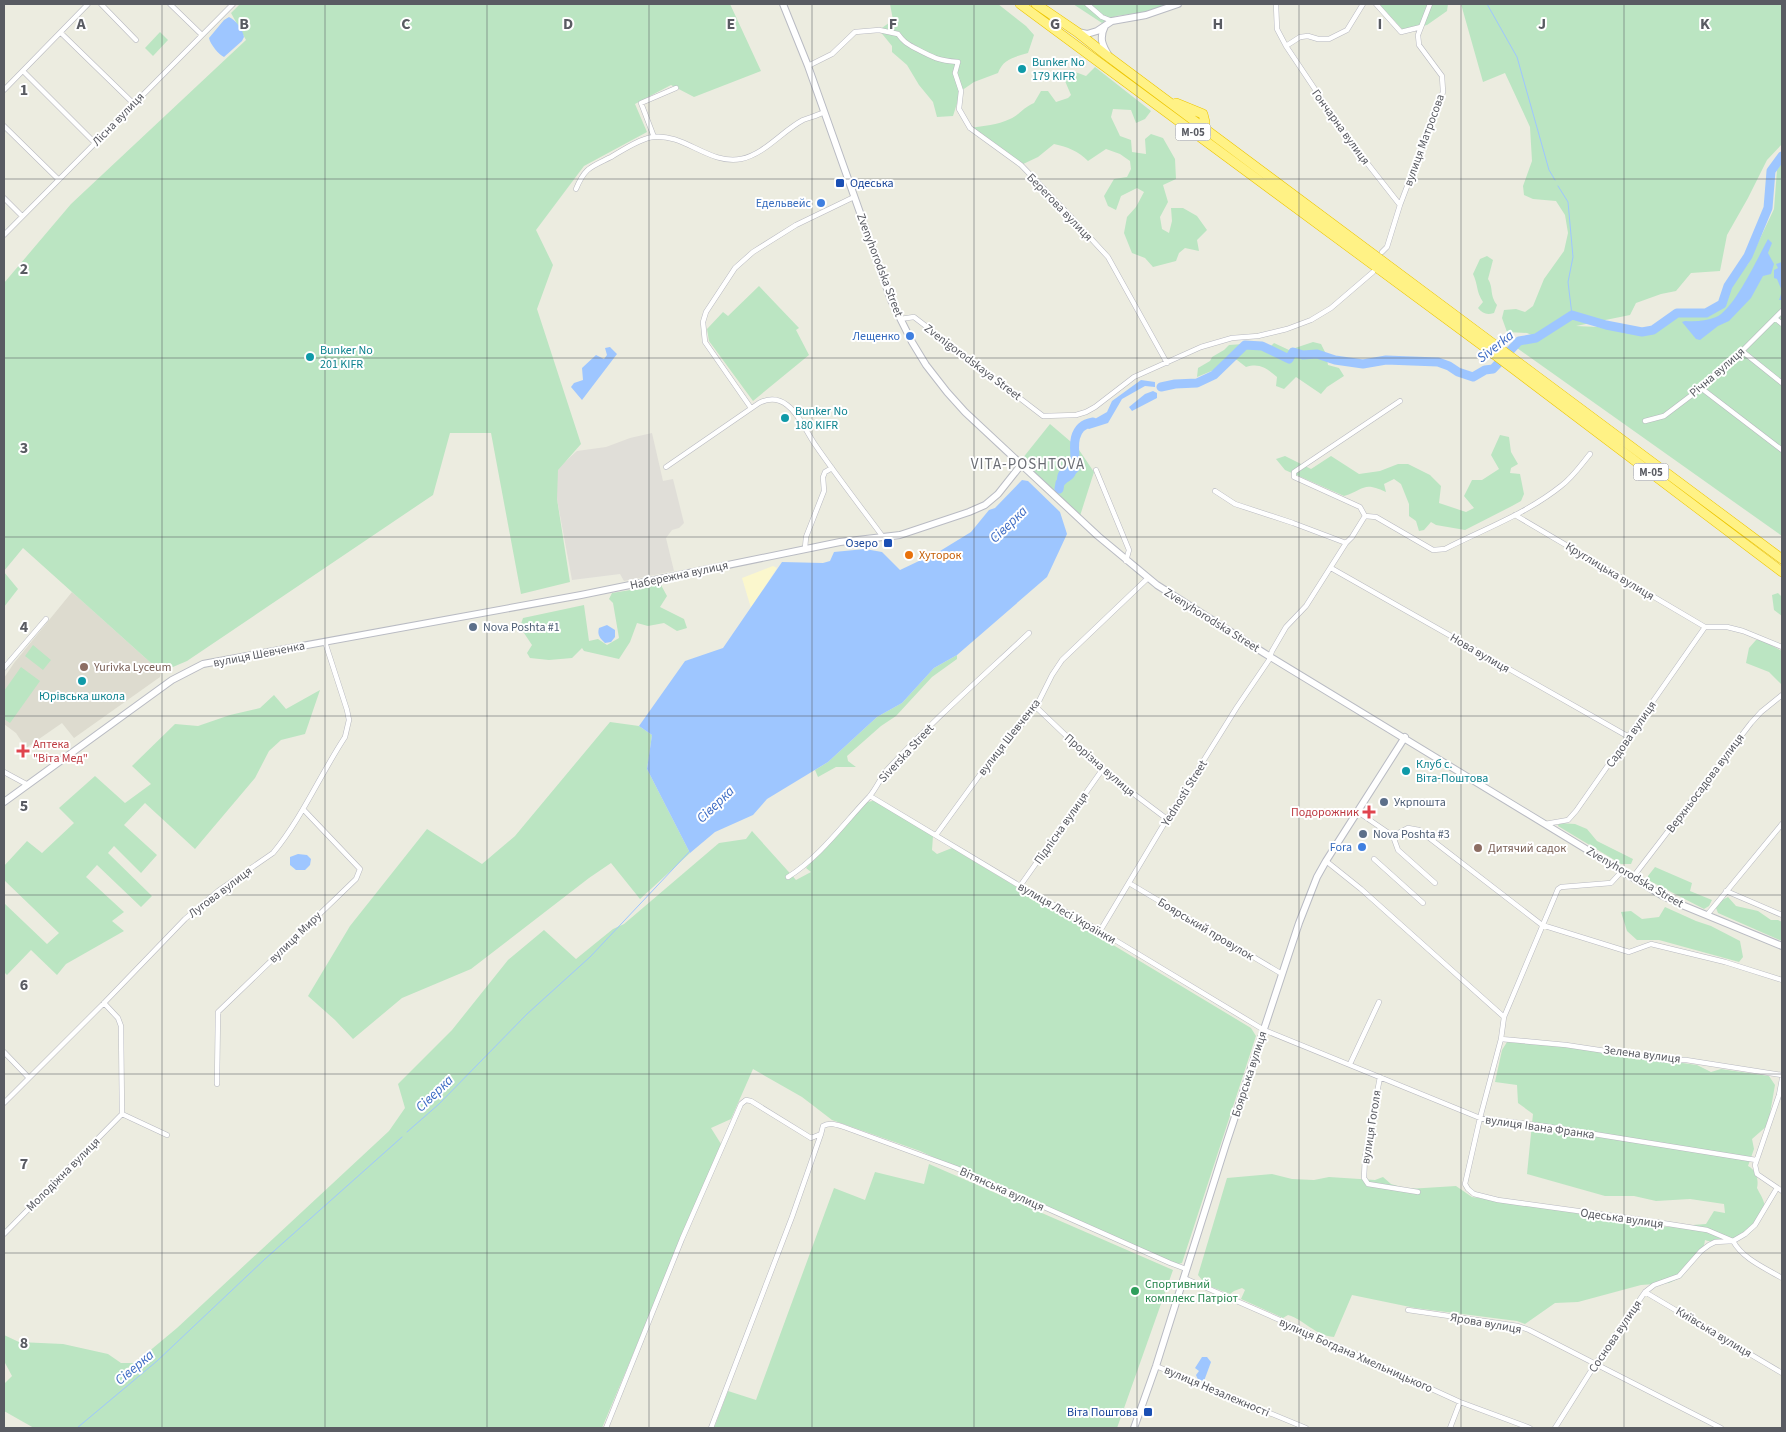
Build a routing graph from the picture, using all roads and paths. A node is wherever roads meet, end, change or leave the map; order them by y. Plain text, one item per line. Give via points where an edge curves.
1 (88, 4) edge
2 (100, 4) edge
3 (170, 4) edge
4 (233, 4) edge
5 (784, 4) edge
6 (1020, 4) edge
7 (1036, 4) edge
8 (1087, 4) edge
9 (1178, 4) edge
10 (1276, 4) edge
11 (1363, 4) edge
12 (1376, 4) edge
13 (1430, 4) edge
14 (1109, 23) junction
15 (1421, 27) junction
16 (1077, 32) junction
17 (60, 33) junction
18 (202, 35) junction
19 (136, 40) dead end
20 (1286, 46) junction
21 (1112, 60) junction
22 (808, 66) junction
23 (23, 71) junction
24 (676, 88) dead end
25 (4, 90) edge
26 (133, 103) junction
27 (1164, 111) junction
28 (824, 112) junction
29 (4, 126) edge
30 (1204, 127) junction
31 (654, 137) junction
32 (95, 143) junction
33 (58, 179) junction
34 (576, 189) dead end
35 (854, 197) junction
36 (4, 198) edge
37 (1400, 205) junction
38 (22, 216) junction
39 (4, 235) edge
40 (1382, 252) dead end
41 (1369, 257) junction
42 (1380, 269) junction
43 (1782, 311) edge
44 (900, 319) junction
45 (1776, 319) junction
46 (1782, 324) edge
47 (1742, 351) junction
48 (1167, 363) junction
49 (1521, 369) junction
50 (1782, 383) edge
51 (1701, 388) junction
52 (1400, 400) dead end
53 (751, 408) junction
54 (1645, 421) dead end
55 (1782, 450) edge
56 (1590, 454) dead end
57 (1020, 464) junction
58 (666, 467) dead end
59 (832, 468) junction
60 (1096, 470) dead end
61 (1215, 491) dead end
62 (1516, 515) junction
63 (1365, 516) junction
64 (883, 537) junction
65 (1346, 543) junction
66 (805, 548) junction
67 (1782, 559) edge
68 (1126, 561) junction
69 (1330, 568) junction
70 (1782, 572) edge
71 (1148, 578) junction
72 (554, 600) joint
73 (46, 619) dead end
74 (1705, 627) junction
75 (1029, 633) dead end
76 (325, 642) junction
77 (1782, 647) edge
78 (1270, 656) junction
79 (4, 668) edge
80 (1782, 695) edge
81 (1036, 707) junction
82 (1405, 737) junction
83 (1629, 737) junction
84 (1102, 770) junction
85 (4, 772) edge
86 (28, 785) junction
87 (870, 796) junction
88 (4, 802) edge
89 (303, 808) junction
90 (1358, 812) junction
91 (1167, 819) junction
92 (1545, 824) junction
93 (1782, 824) edge
94 (936, 835) junction
95 (1393, 836) junction
96 (1374, 859) dead end
97 (1326, 861) junction
98 (1622, 871) junction
99 (788, 877) dead end
100 (1633, 877) junction
101 (1435, 882) dead end
102 (1129, 883) junction
103 (1020, 886) junction
104 (1726, 891) junction
105 (1423, 903) dead end
106 (1707, 915) junction
107 (1782, 915) edge
108 (1542, 925) junction
109 (1100, 931) junction
110 (1782, 946) edge
111 (1282, 974) junction
112 (1782, 980) edge
113 (1379, 1002) dead end
114 (104, 1003) junction
115 (1504, 1017) junction
116 (1264, 1030) junction
117 (1502, 1039) junction
118 (4, 1052) edge
119 (1350, 1064) junction
120 (1782, 1075) edge
121 (1380, 1077) junction
122 (29, 1078) junction
123 (1782, 1079) edge
124 (217, 1084) dead end
125 (1781, 1096) edge
126 (4, 1103) edge
127 (122, 1114) junction
128 (1480, 1118) junction
129 (821, 1134) junction
130 (167, 1135) dead end
131 (1756, 1160) junction
132 (1777, 1188) junction
133 (1782, 1191) edge
134 (1418, 1192) dead end
135 (4, 1234) edge
136 (1733, 1241) junction
137 (1186, 1269) junction
138 (1184, 1278) junction
139 (1782, 1278) edge
140 (1645, 1292) junction
141 (1408, 1310) dead end
142 (1596, 1363) junction
143 (1156, 1366) junction
144 (1782, 1373) edge
145 (1460, 1402) junction
146 (606, 1428) edge
147 (711, 1428) edge
148 (1134, 1428) edge
149 (1306, 1428) edge
150 (1450, 1428) edge
151 (1530, 1428) edge
152 (1555, 1428) edge
153 (1721, 1428) edge

1 - 17 street
2 - 19 street
3 - 18 street
4 - 18 street, Лісна вулиця
5 - 22 street, Zvenyhorodska Street
6 - 27 highway, М-05
7 - 16 highway
8 - 14 street
9 - 14 street
10 - 20 street, Гончарна вулиця via 1277,29
11 - 20 street via 1347,30 1329,39 1300,37
12 - 15 street via 1401,32
13 - 15 street, вулиця Матросова
14 - 16 street via 1088,34
14 - 21 street via 1101,40
15 - 37 street, вулиця Матросова via 1419,45 1442,76 1443,92
16 - 21 highway
17 - 23 street
17 - 26 street
18 - 26 street, Лісна вулиця
20 - 37 street, Гончарна вулиця via 1349,140
21 - 30 highway via 1165,98 1203,114
22 - 28 street, Zvenyhorodska Street
22 - 48 street, Берегова вулиця via 832,54 855,32 865,30 898,34 903,41 929,57 958,62 955,73 961,91 959,109 970,128 1020,165 1108,258
23 - 25 street
23 - 32 street
24 - 31 street via 640,103
26 - 32 street, Лісна вулиця
27 - 30 highway via 1192,128
27 - 41 highway, М-05
28 - 31 street via 803,120 767,146 742,158 711,156 680,142
28 - 35 street, Zvenyhorodska Street
29 - 33 street
30 - 41 highway, М-05
31 - 34 street via 587,169
32 - 33 street, Лісна вулиця
33 - 38 street, Лісна вулиця
35 - 44 street, Zvenyhorodska Street
35 - 53 street via 796,225 752,252 736,268 706,312 702,322 705,342
36 - 38 street
37 - 40 street, вулиця Матросова via 1387,247
38 - 39 street, Лісна вулиця
41 - 42 highway, М-05
42 - 48 street via 1311,320 1288,329 1209,344
42 - 49 highway, М-05
43 - 45 street, Річна вулиця
44 - 48 street, Zvenigorodskaya Street via 914,317 1043,416 1086,412 1130,379
44 - 57 street, Zvenyhorodska Street via 922,358 947,392
45 - 46 street
45 - 47 street, Річна вулиця
47 - 50 street
47 - 51 street, Річна вулиця
49 - 67 highway, М-05
49 - 70 highway, М-05
51 - 54 street, Річна вулиця via 1664,416
51 - 55 street
52 - 63 street via 1294,472 1294,477 1360,506
53 - 58 street
53 - 59 street via 768,399 786,404
56 - 62 street via 1563,485
57 - 64 street, Набережна вулиця via 998,494 976,509 906,534
57 - 68 street, Zvenyhorodska Street
59 - 64 street
59 - 66 street via 824,472 824,491 806,537
60 - 68 street via 1129,550
61 - 65 street via 1235,504
62 - 63 street via 1439,551 1376,517
62 - 74 street, Круглицька вулиця
63 - 65 street
64 - 66 street, Набережна вулиця
65 - 69 street
66 - 72 street, Набережна вулиця
68 - 71 street, Zvenyhorodska Street
69 - 78 street via 1306,606 1286,627
69 - 83 street, Нова вулиця
71 - 78 street, Zvenyhorodska Street
71 - 81 street, вулиця Шевченка via 1062,660
72 - 76 street, вулиця Шевченка
73 - 79 street
74 - 77 street via 1743,630
74 - 83 street, Садова вулиця
75 - 87 street, Siverska Street via 925,731 885,773
76 - 86 street, вулиця Шевченка via 203,664 172,680
76 - 89 street, Лугова вулиця via 347,710 348,728
78 - 82 street, Zvenyhorodska Street
78 - 91 street, Yednosti Street
80 - 100 street, Верхньосадова вулиця via 1751,722
81 - 84 street, Прорізна вулиця
81 - 94 street, вулиця Шевченка
82 - 90 street, Боярська вулиця
82 - 92 street, Zvenyhorodska Street
83 - 92 street, Садова вулиця via 1568,820
84 - 91 street, Прорізна вулиця
84 - 103 street, Підлісна вулиця
85 - 86 street
86 - 88 street, вулиця Шевченка
87 - 94 street, вулиця Лесі Українки
87 - 99 street, Siverska Street via 838,832
89 - 114 street, Лугова вулиця via 272,853 185,918
89 - 124 street, вулиця Миру via 360,869 356,879 218,1012
90 - 95 street
90 - 97 street, Боярська вулиця
91 - 102 street, Yednosti Street
92 - 98 street, Zvenyhorodska Street
93 - 104 street
94 - 103 street, вулиця Лесі Українки
95 - 101 street via 1398,850
95 - 108 street via 1408,828 1420,830
96 - 105 street
97 - 111 street, Боярська вулиця via 1309,897
97 - 115 street
98 - 100 street, Zvenyhorodska Street
98 - 108 street via 1611,883 1558,889
100 - 106 street, Zvenyhorodska Street via 1663,896
102 - 109 street, Yednosti Street
102 - 111 street, Боярський провулок
103 - 109 street, вулиця Лесі Українки
104 - 106 street
104 - 107 street
106 - 110 street, Zvenyhorodska Street
108 - 112 street via 1630,952 1650,944
108 - 115 street
109 - 116 street, вулиця Лесі Українки
111 - 116 street, Боярська вулиця
113 - 119 street
114 - 122 street, Лугова вулиця
114 - 127 street via 121,1026
115 - 117 street
116 - 119 street, вулиця Івана Франка
116 - 137 street, Боярська вулиця
117 - 120 street, Зелена вулиця via 1566,1044
117 - 128 street
118 - 122 street
119 - 121 street, вулиця Івана Франка
121 - 128 street, вулиця Івана Франка
121 - 134 street, вулиця Гоголя via 1364,1178 1368,1184
122 - 126 street, Лугова вулиця
123 - 125 street
125 - 131 street
127 - 130 street
127 - 135 street, Молодіжна вулиця
128 - 131 street, вулиця Івана Франка
128 - 136 street, Одеська вулиця via 1465,1184 1474,1194 1707,1230
129 - 137 street, Вітянська вулиця via 823,1126 830,1124 956,1168
129 - 146 street, Вітянська вулиця via 811,1138 751,1102 746,1100 741,1104
129 - 147 street
131 - 132 street via 1757,1174
132 - 133 street
132 - 136 street, Соснова вулиця via 1755,1225
136 - 139 street, Одеська вулиця via 1744,1254
136 - 140 street, Соснова вулиця via 1709,1245 1679,1276 1654,1285
137 - 138 street, Боярська вулиця
138 - 143 street, Боярська вулиця
138 - 145 street, вулиця Богдана Хмельницького
140 - 142 street, Соснова вулиця
140 - 144 street, Київська вулиця
141 - 142 street, Ярова вулиця via 1518,1326
142 - 152 street, Соснова вулиця
142 - 153 street, Ярова вулиця
143 - 148 street, Боярська вулиця
143 - 149 street, вулиця Незалежності
145 - 150 street
145 - 151 street, вулиця Богдана Хмельницького

